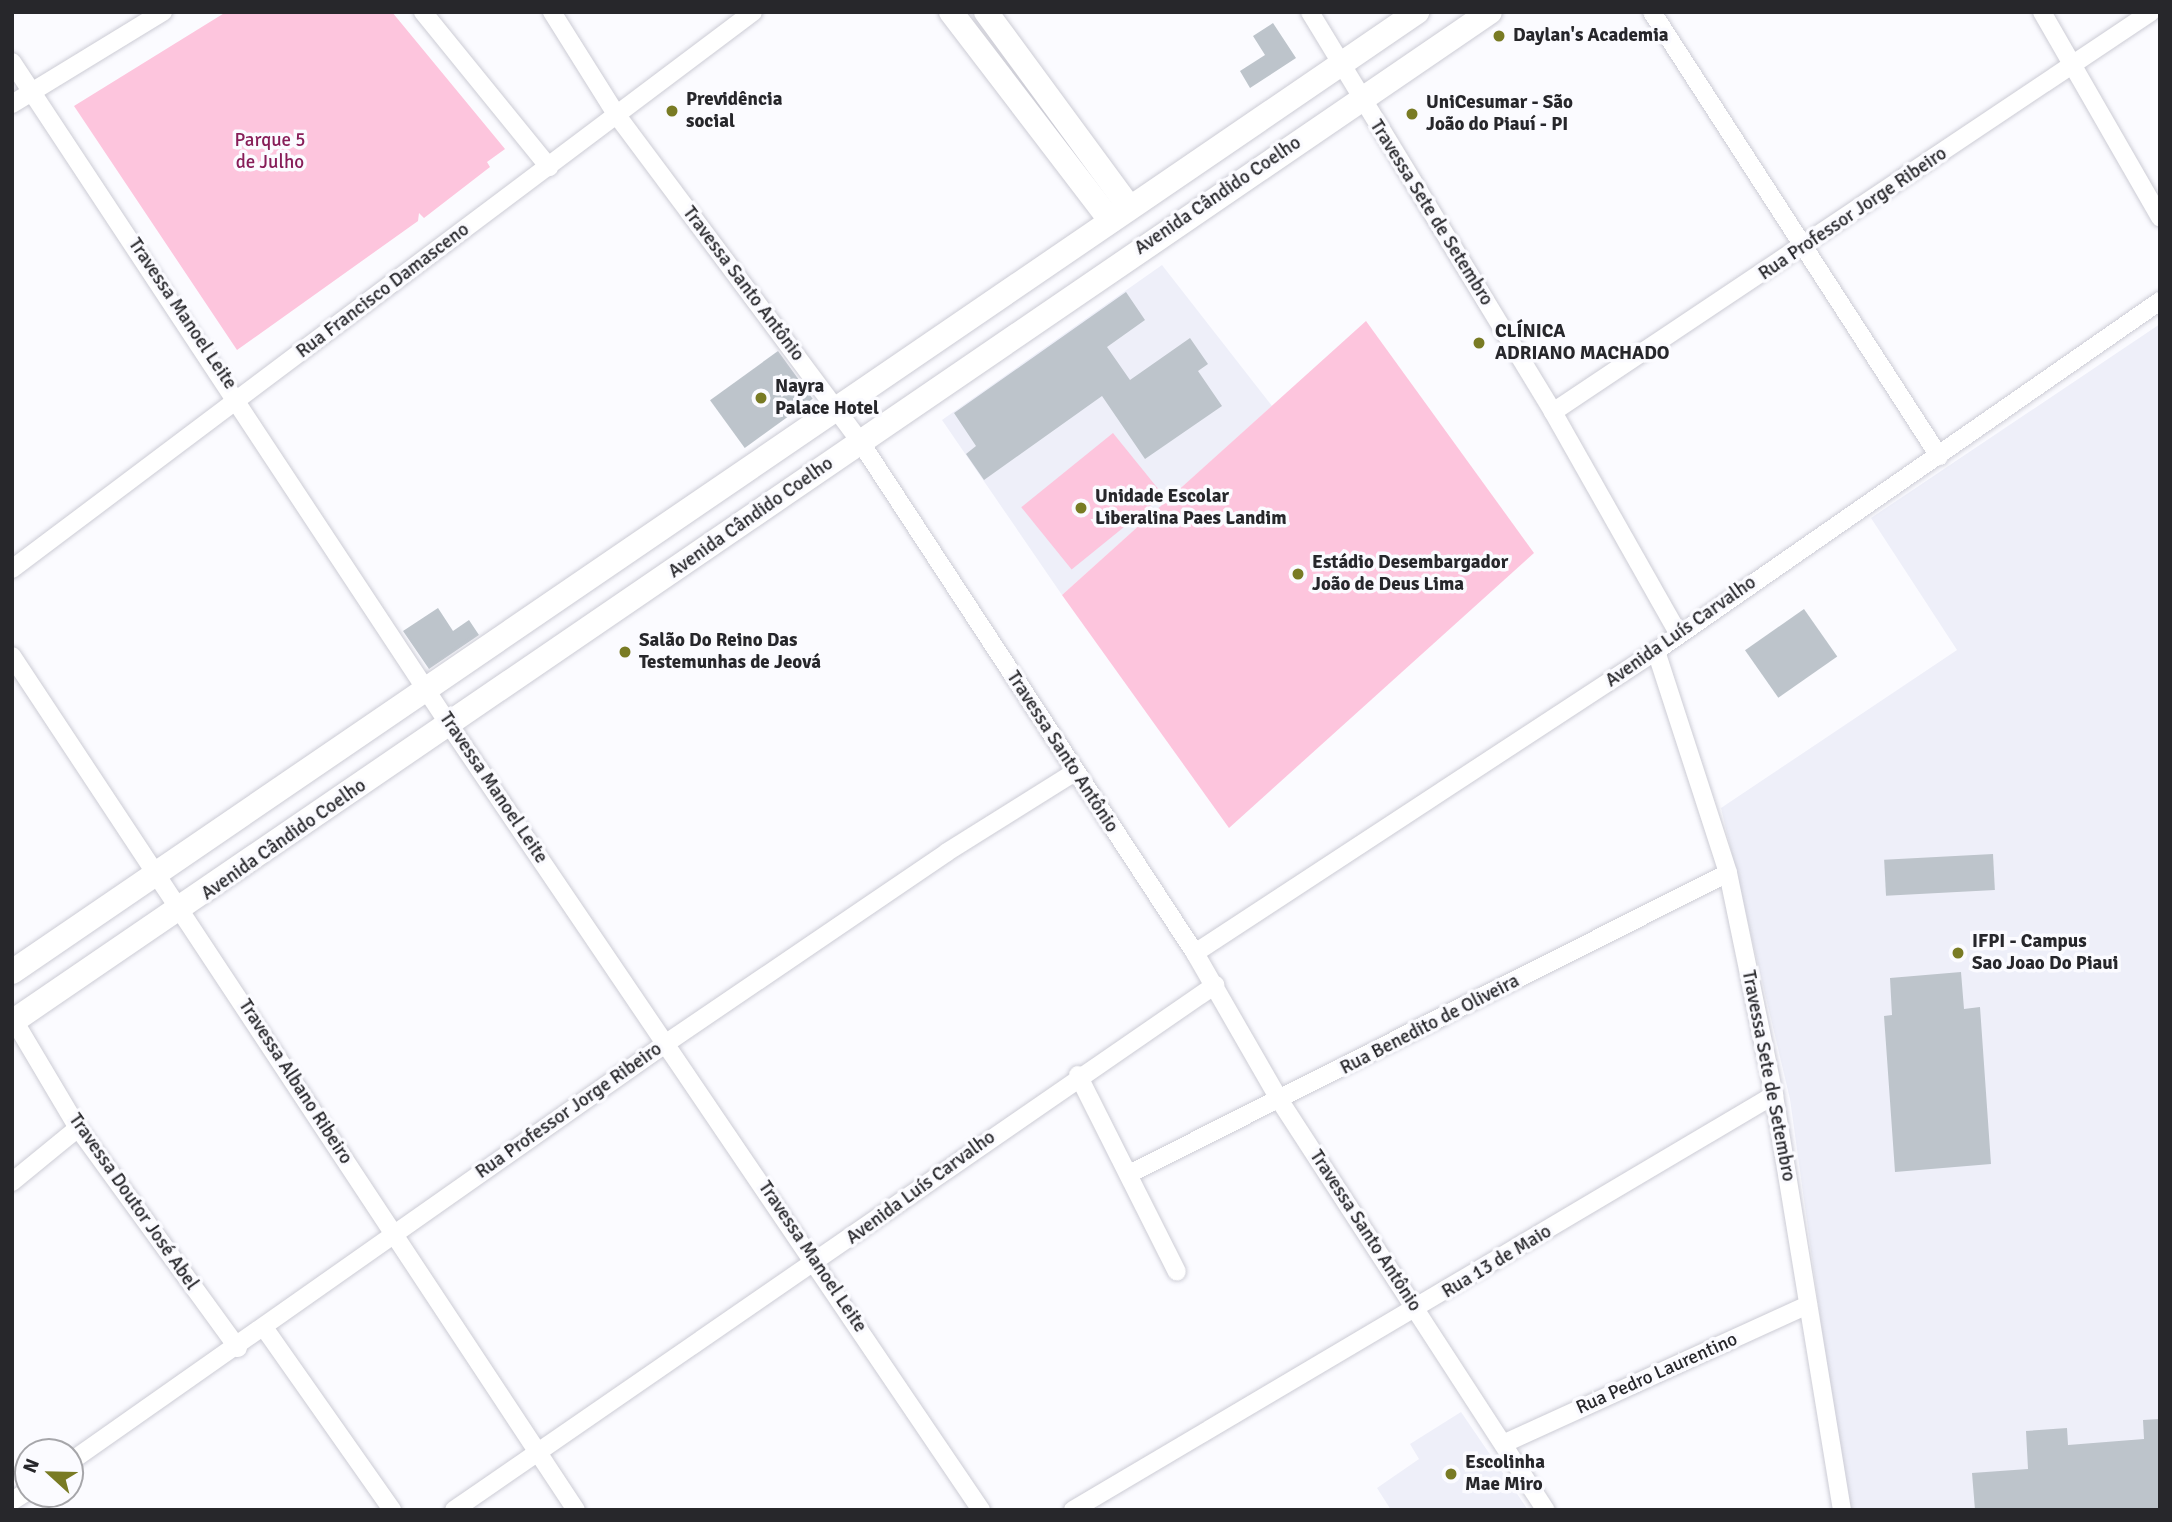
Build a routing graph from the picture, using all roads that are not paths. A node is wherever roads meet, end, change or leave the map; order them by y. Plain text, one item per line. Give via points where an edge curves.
1 (163, 12) edge
2 (423, 12) edge
3 (552, 12) edge
4 (753, 12) edge
5 (951, 12) edge
6 (986, 12) edge
7 (1310, 12) edge
8 (1417, 12) edge
9 (1490, 12) edge
10 (1651, 12) edge
11 (2042, 12) edge
12 (2151, 12) edge
13 (1008, 43) junction
14 (983, 59) junction
15 (12, 62) edge
16 (1340, 65) junction
17 (2073, 65) junction
18 (33, 90) junction
19 (1362, 100) junction
20 (12, 104) edge
21 (616, 114) junction
22 (550, 167) junction
23 (1120, 214) junction
24 (2160, 217) edge
25 (1805, 247) junction
26 (2160, 301) edge
27 (239, 399) junction
28 (839, 411) junction
29 (1553, 412) junction
30 (861, 443) junction
31 (1939, 456) junction
32 (12, 569) edge
33 (1678, 633) junction
34 (1656, 651) junction
35 (12, 656) edge
36 (427, 688) junction
37 (450, 726) junction
38 (1075, 772) junction
39 (1728, 873) junction
40 (160, 874) junction
41 (184, 909) junction
42 (1195, 953) junction
43 (12, 972) edge
44 (1215, 985) junction
45 (14, 1020) edge
46 (665, 1044) junction
47 (1078, 1075) junction
48 (1774, 1095) junction
49 (1280, 1101) junction
50 (78, 1128) junction
51 (1129, 1174) junction
52 (12, 1182) edge
53 (393, 1235) junction
54 (817, 1264) junction
55 (1177, 1272) dead end
56 (1808, 1306) junction
57 (1417, 1310) junction
58 (265, 1329) junction
59 (238, 1348) junction
60 (1505, 1443) junction
61 (84, 1452) edge
62 (540, 1453) junction
63 (392, 1510) edge
64 (454, 1510) edge
65 (576, 1510) edge
66 (981, 1510) edge
67 (1073, 1510) edge
68 (1546, 1510) edge
69 (1842, 1510) edge

1 - 18 street
2 - 22 street
3 - 21 street, Travessa Santo Antônio
4 - 21 street, Rua Francisco Damasceno
5 - 14 main road
6 - 13 main road
7 - 16 street, Travessa Sete de Setembro
8 - 16 main road, Avenida Cândido Coelho
9 - 19 main road, Avenida Cândido Coelho
10 - 25 street
11 - 17 street
12 - 17 street, Rua Professor Jorge Ribeiro
13 - 14 main road
13 - 23 main road
14 - 23 main road
15 - 18 street, Travessa Manoel Leite
16 - 19 street, Travessa Sete de Setembro
16 - 23 main road, Avenida Cândido Coelho
17 - 24 street
17 - 25 street, Rua Professor Jorge Ribeiro
18 - 20 street
18 - 27 street, Travessa Manoel Leite
19 - 29 street, Travessa Sete de Setembro
19 - 30 main road, Avenida Cândido Coelho
21 - 22 street, Rua Francisco Damasceno
21 - 28 street, Travessa Santo Antônio
22 - 27 street, Rua Francisco Damasceno
23 - 28 main road, Avenida Cândido Coelho
25 - 29 street, Rua Professor Jorge Ribeiro
25 - 31 street
26 - 31 street, Avenida Luís Carvalho
27 - 32 street, Rua Francisco Damasceno
27 - 36 street, Travessa Manoel Leite
28 - 30 street, Travessa Santo Antônio
28 - 36 main road, Avenida Cândido Coelho
29 - 33 street, Travessa Sete de Setembro
30 - 37 main road, Avenida Cândido Coelho
30 - 38 street, Travessa Santo Antônio
31 - 33 street, Avenida Luís Carvalho
33 - 34 street, Avenida Luís Carvalho
34 - 39 street, Travessa Sete de Setembro
34 - 42 street, Avenida Luís Carvalho
35 - 40 street, Travessa Albano Ribeiro
36 - 37 street, Travessa Manoel Leite
36 - 40 main road, Avenida Cândido Coelho
37 - 41 main road, Avenida Cândido Coelho
37 - 46 street, Travessa Manoel Leite
38 - 42 street, Travessa Santo Antônio
38 - 46 street, Rua Professor Jorge Ribeiro via 947,852
39 - 48 street, Travessa Sete de Setembro
39 - 49 street, Rua Benedito de Oliveira
40 - 41 street, Travessa Albano Ribeiro
40 - 43 main road, Avenida Cândido Coelho
41 - 45 main road, Avenida Cândido Coelho
41 - 53 street, Travessa Albano Ribeiro
42 - 44 street, Travessa Santo Antônio
44 - 47 street, Avenida Luís Carvalho
44 - 49 street, Travessa Santo Antônio
45 - 50 street, Travessa Doutor José Abel
46 - 53 street, Rua Professor Jorge Ribeiro
46 - 54 street, Travessa Manoel Leite
47 - 51 street
47 - 54 street, Avenida Luís Carvalho
48 - 56 street, Travessa Sete de Setembro
48 - 57 street, Rua 13 de Maio
49 - 51 street, Rua Benedito de Oliveira
49 - 57 street, Travessa Santo Antônio
50 - 52 street
50 - 59 street, Travessa Doutor José Abel
51 - 55 street
53 - 58 street, Rua Professor Jorge Ribeiro
53 - 62 street, Travessa Albano Ribeiro
54 - 62 street, Avenida Luís Carvalho
54 - 66 street, Travessa Manoel Leite
56 - 60 street, Rua Pedro Laurentino
56 - 69 street, Travessa Sete de Setembro
57 - 60 street, Travessa Santo Antônio
57 - 67 street, Rua 13 de Maio
58 - 59 street, Rua Professor Jorge Ribeiro
58 - 63 street
59 - 61 street, Rua Professor Jorge Ribeiro
60 - 68 street, Travessa Santo Antônio
62 - 64 street, Avenida Luís Carvalho
62 - 65 street, Travessa Albano Ribeiro

